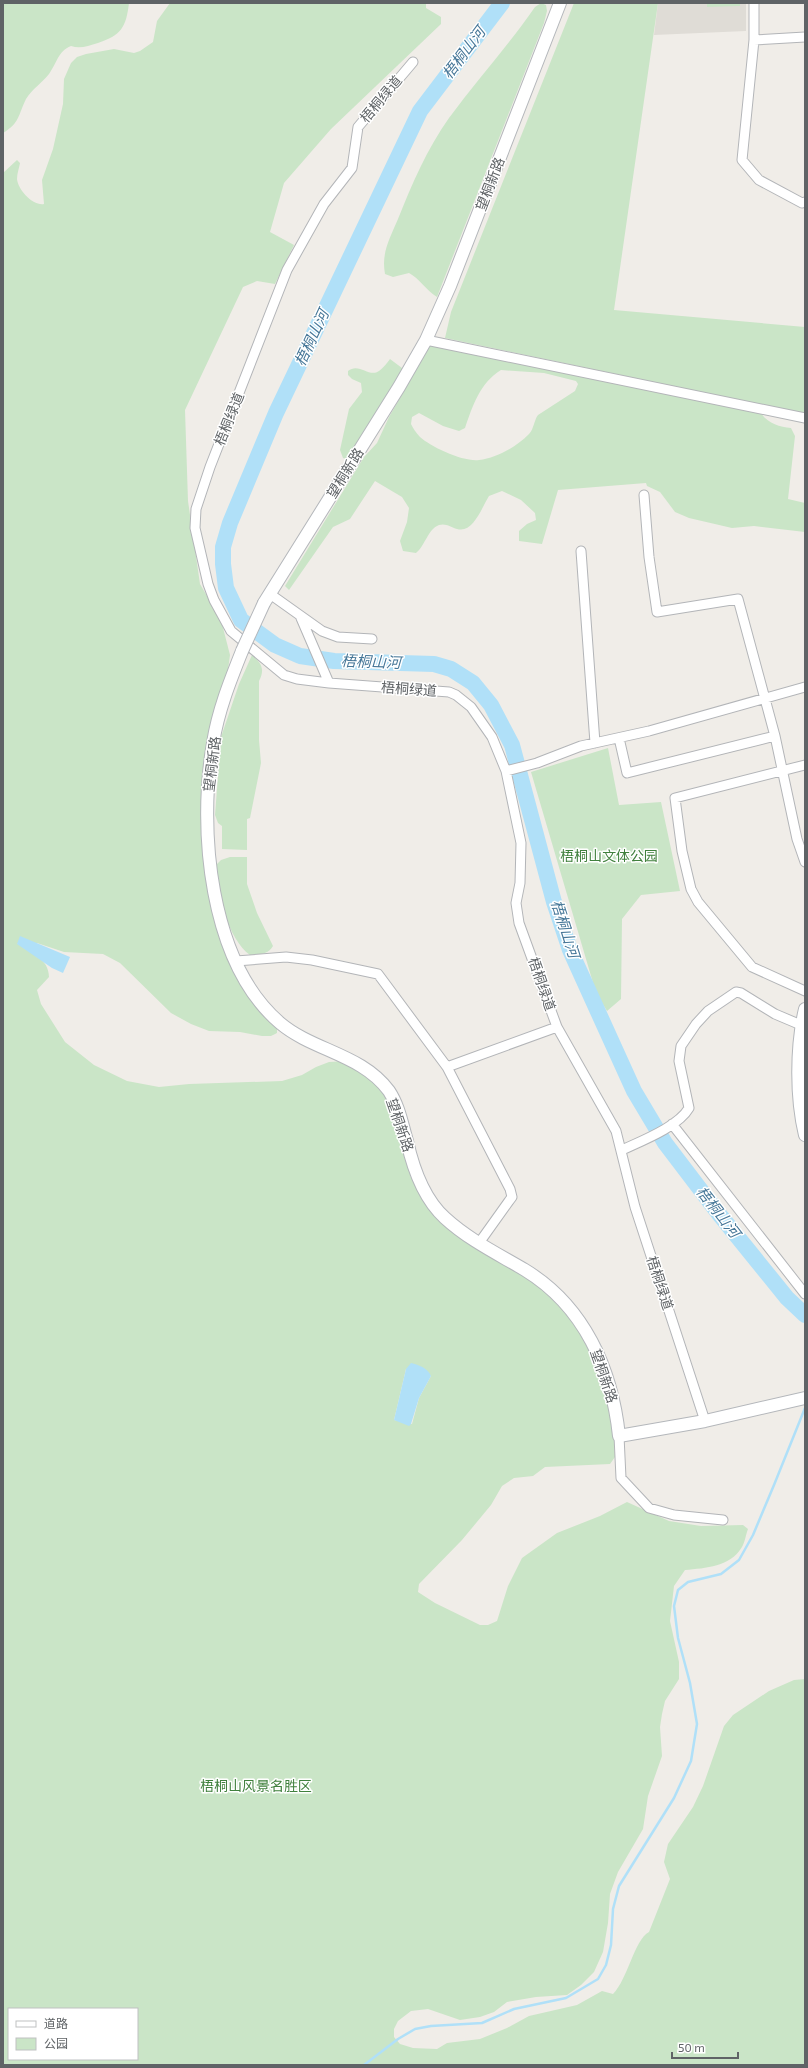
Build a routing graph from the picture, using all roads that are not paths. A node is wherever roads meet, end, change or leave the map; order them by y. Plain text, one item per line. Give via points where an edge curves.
1 (560, 3) edge
2 (754, 3) edge
3 (805, 37) edge
4 (754, 40) junction
5 (413, 62) dead end
6 (805, 202) edge
7 (426, 340) junction
8 (805, 418) edge
9 (644, 495) dead end
10 (580, 551) dead end
11 (267, 598) junction
12 (302, 618) junction
13 (372, 639) dead end
14 (329, 683) junction
15 (805, 687) edge
16 (765, 698) junction
17 (775, 736) junction
18 (619, 738) junction
19 (595, 742) junction
20 (805, 765) edge
21 (783, 769) junction
22 (508, 771) junction
23 (805, 862) edge
24 (236, 961) junction
25 (805, 991) edge
26 (805, 1009) edge
27 (801, 1025) junction
28 (557, 1028) junction
29 (447, 1067) junction
30 (669, 1125) junction
31 (805, 1135) edge
32 (622, 1150) junction
33 (479, 1243) junction
34 (805, 1294) edge
35 (802, 1399) edge
36 (705, 1421) junction
37 (619, 1436) junction
38 (723, 1520) dead end

1 - 7 street, 望桐新路 via 450,286
2 - 4 street
3 - 4 street
4 - 6 street via 742,160 759,180 783,195
5 - 14 street, 梧桐绿道 via 358,127 352,168 324,204 287,270 210,466 196,509 195,528 208,584 231,631 284,675
7 - 8 street
7 - 11 street, 望桐新路
9 - 16 street via 657,612 738,599
10 - 19 street
11 - 12 street
11 - 24 street, 望桐新路, bridge via 227,689 213,742 207,817 209,862 215,899
12 - 13 street via 322,631 338,637
12 - 14 street
14 - 22 street, 梧桐绿道 via 456,694 471,707 492,737
15 - 16 street
16 - 17 street
16 - 18 street
17 - 18 street via 627,773
17 - 21 street
18 - 19 street
19 - 22 street
20 - 21 street
21 - 23 street via 797,840
21 - 25 street via 675,798 682,851 691,889 698,902 752,967
22 - 28 street, 梧桐绿道 via 521,843 520,882 516,903 519,923
24 - 29 street via 286,957 378,974
24 - 33 street, 望桐新路 via 249,986 281,1024 300,1037 351,1060 378,1079 389,1091 396,1103 417,1175 424,1190 444,1218
26 - 27 street
27 - 30 street via 736,992 708,1011 682,1046 679,1060 689,1108 685,1115
27 - 31 street via 800,1113
28 - 29 street
28 - 32 street, 梧桐绿道 via 616,1131
29 - 33 street via 512,1197
30 - 32 street
30 - 34 street
32 - 36 street, 梧桐绿道 via 635,1207
33 - 37 street, 望桐新路 via 542,1282 572,1310 588,1332 602,1363 616,1414
35 - 36 street
36 - 37 street
37 - 38 street, 望桐新路 via 621,1478 648,1508 674,1516

